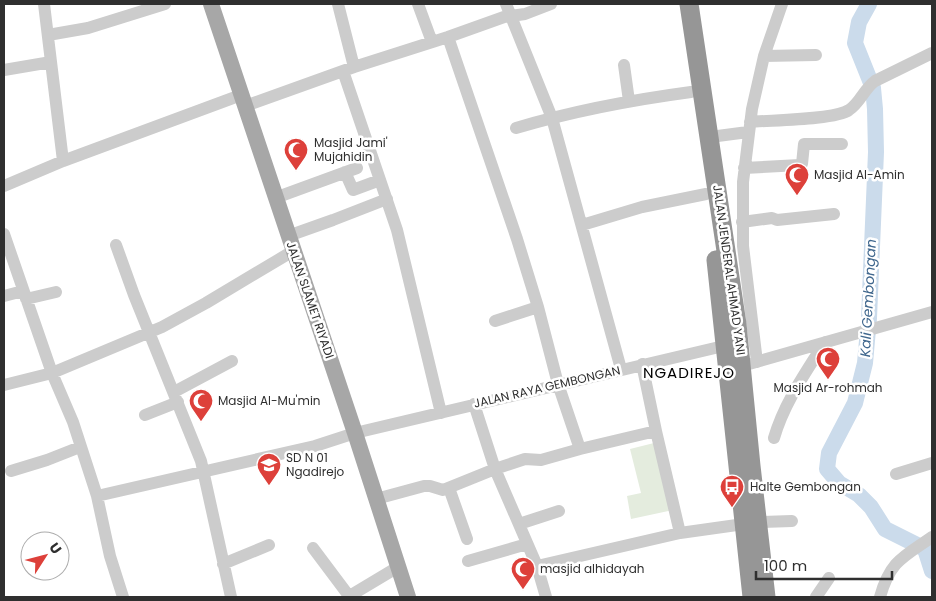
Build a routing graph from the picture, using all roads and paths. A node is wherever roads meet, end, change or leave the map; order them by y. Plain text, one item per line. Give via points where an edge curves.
1 (44, 4) edge
2 (165, 4) edge
3 (211, 4) edge
4 (338, 4) edge
5 (418, 4) edge
6 (551, 4) edge
7 (676, 4) edge
8 (689, 4) edge
9 (782, 4) edge
10 (508, 10) edge
11 (48, 35) junction
12 (448, 37) junction
13 (432, 42) junction
14 (932, 53) edge
15 (816, 55) dead end
16 (764, 56) junction
17 (51, 62) junction
18 (624, 65) dead end
19 (348, 69) junction
20 (4, 70) edge
21 (691, 92) junction
22 (243, 100) junction
23 (629, 101) junction
24 (552, 118) junction
25 (749, 127) junction
26 (516, 128) dead end
27 (710, 137) junction
28 (842, 144) dead end
29 (62, 161) junction
30 (744, 168) junction
31 (380, 180) junction
32 (4, 186) edge
33 (706, 194) junction
34 (275, 198) junction
35 (387, 199) junction
36 (834, 214) dead end
37 (742, 222) junction
38 (582, 225) junction
39 (4, 234) edge
40 (291, 243) junction
41 (116, 245) dead end
42 (56, 292) dead end
43 (24, 295) junction
44 (4, 296) edge
45 (538, 307) junction
46 (932, 312) edge
47 (494, 321) dead end
48 (149, 333) junction
49 (825, 342) junction
50 (732, 344) junction
51 (232, 362) dead end
52 (642, 364) junction
53 (742, 365) junction
54 (621, 369) junction
55 (52, 373) junction
56 (558, 384) junction
57 (4, 385) edge
58 (176, 397) junction
59 (474, 404) junction
60 (440, 412) junction
61 (146, 415) dead end
62 (656, 431) junction
63 (355, 433) junction
64 (774, 438) dead end
65 (80, 447) junction
66 (580, 449) junction
67 (932, 463) edge
68 (495, 469) junction
69 (11, 471) dead end
70 (204, 472) junction
71 (896, 474) dead end
72 (449, 488) junction
73 (97, 496) junction
74 (376, 499) junction
75 (559, 511) dead end
76 (792, 521) dead end
77 (751, 523) junction
78 (519, 524) junction
79 (680, 533) junction
80 (932, 537) edge
81 (467, 539) dead end
82 (269, 544) dead end
83 (527, 544) junction
84 (313, 548) dead end
85 (468, 562) dead end
86 (223, 564) junction
87 (537, 566) junction
88 (398, 567) junction
89 (828, 578) dead end
90 (123, 597) edge
91 (231, 597) edge
92 (349, 597) edge
93 (408, 597) edge
94 (546, 597) edge
95 (752, 597) edge
96 (766, 597) edge
97 (816, 597) edge
98 (880, 597) edge

1 - 11 street
2 - 11 street via 88,28
3 - 22 main road, JALAN SLAMET RIYADI
4 - 19 street
5 - 13 street
6 - 10 street via 525,14
7 - 21 highway, JALAN JENDERAL AHMAD YANI
8 - 27 highway, JALAN JENDERAL AHMAD YANI
9 - 16 street
10 - 12 street
10 - 24 street
11 - 17 street
12 - 13 street
12 - 45 street
13 - 19 street
14 - 25 street via 873,82 847,112
15 - 16 street
16 - 25 street
17 - 20 street
17 - 29 street
18 - 23 street
19 - 22 street
19 - 31 street
21 - 23 street
21 - 33 highway, JALAN JENDERAL AHMAD YANI
22 - 29 street
22 - 34 main road, JALAN SLAMET RIYADI
23 - 24 street
24 - 26 street
24 - 38 street
25 - 27 street
25 - 30 street
27 - 50 highway, JALAN JENDERAL AHMAD YANI
28 - 30 street via 804,144 800,165
29 - 32 street
30 - 37 street
31 - 34 street via 353,190 351,170
31 - 35 street
33 - 38 street via 642,206
33 - 50 highway, JALAN JENDERAL AHMAD YANI
34 - 40 main road, JALAN SLAMET RIYADI
35 - 40 street via 333,220
35 - 60 street
36 - 37 street
37 - 53 street
38 - 54 street
39 - 43 street
40 - 48 street via 206,303
40 - 63 main road, JALAN SLAMET RIYADI
41 - 48 street
42 - 43 street
43 - 44 street
43 - 55 street
45 - 47 street
45 - 56 street
46 - 49 street
48 - 55 street
48 - 58 street
49 - 53 street
49 - 64 street via 782,414
50 - 52 street, JALAN RAYA GEMBONGAN
50 - 53 highway, JALAN JENDERAL AHMAD YANI
51 - 58 street
52 - 54 street, JALAN RAYA GEMBONGAN
52 - 62 street
53 - 77 highway, JALAN JENDERAL AHMAD YANI via 751,466
54 - 56 street, JALAN RAYA GEMBONGAN
55 - 57 street
55 - 65 street
56 - 59 street, JALAN RAYA GEMBONGAN
56 - 66 street
58 - 61 street
58 - 70 street
59 - 60 street, JALAN RAYA GEMBONGAN
59 - 68 street
60 - 63 street, JALAN RAYA GEMBONGAN
62 - 66 street
62 - 79 street
63 - 70 street, JALAN RAYA GEMBONGAN via 316,446
63 - 74 main road, JALAN SLAMET RIYADI
65 - 69 street
65 - 73 street
66 - 68 street via 540,460 525,459
67 - 71 street
68 - 72 street
68 - 78 street
70 - 73 street, JALAN RAYA GEMBONGAN
70 - 86 street
72 - 74 street via 424,486
72 - 81 street
73 - 90 street
74 - 88 main road, JALAN SLAMET RIYADI
75 - 78 street
76 - 77 street
77 - 79 street
77 - 95 highway, JALAN JENDERAL AHMAD YANI
77 - 96 highway, JALAN JENDERAL AHMAD YANI
78 - 83 street
79 - 87 street
80 - 98 street via 900,559 887,575
82 - 86 street
83 - 85 street
83 - 87 street
84 - 92 street
86 - 91 street
87 - 94 street
88 - 92 street
88 - 93 main road, JALAN SLAMET RIYADI
89 - 97 street

